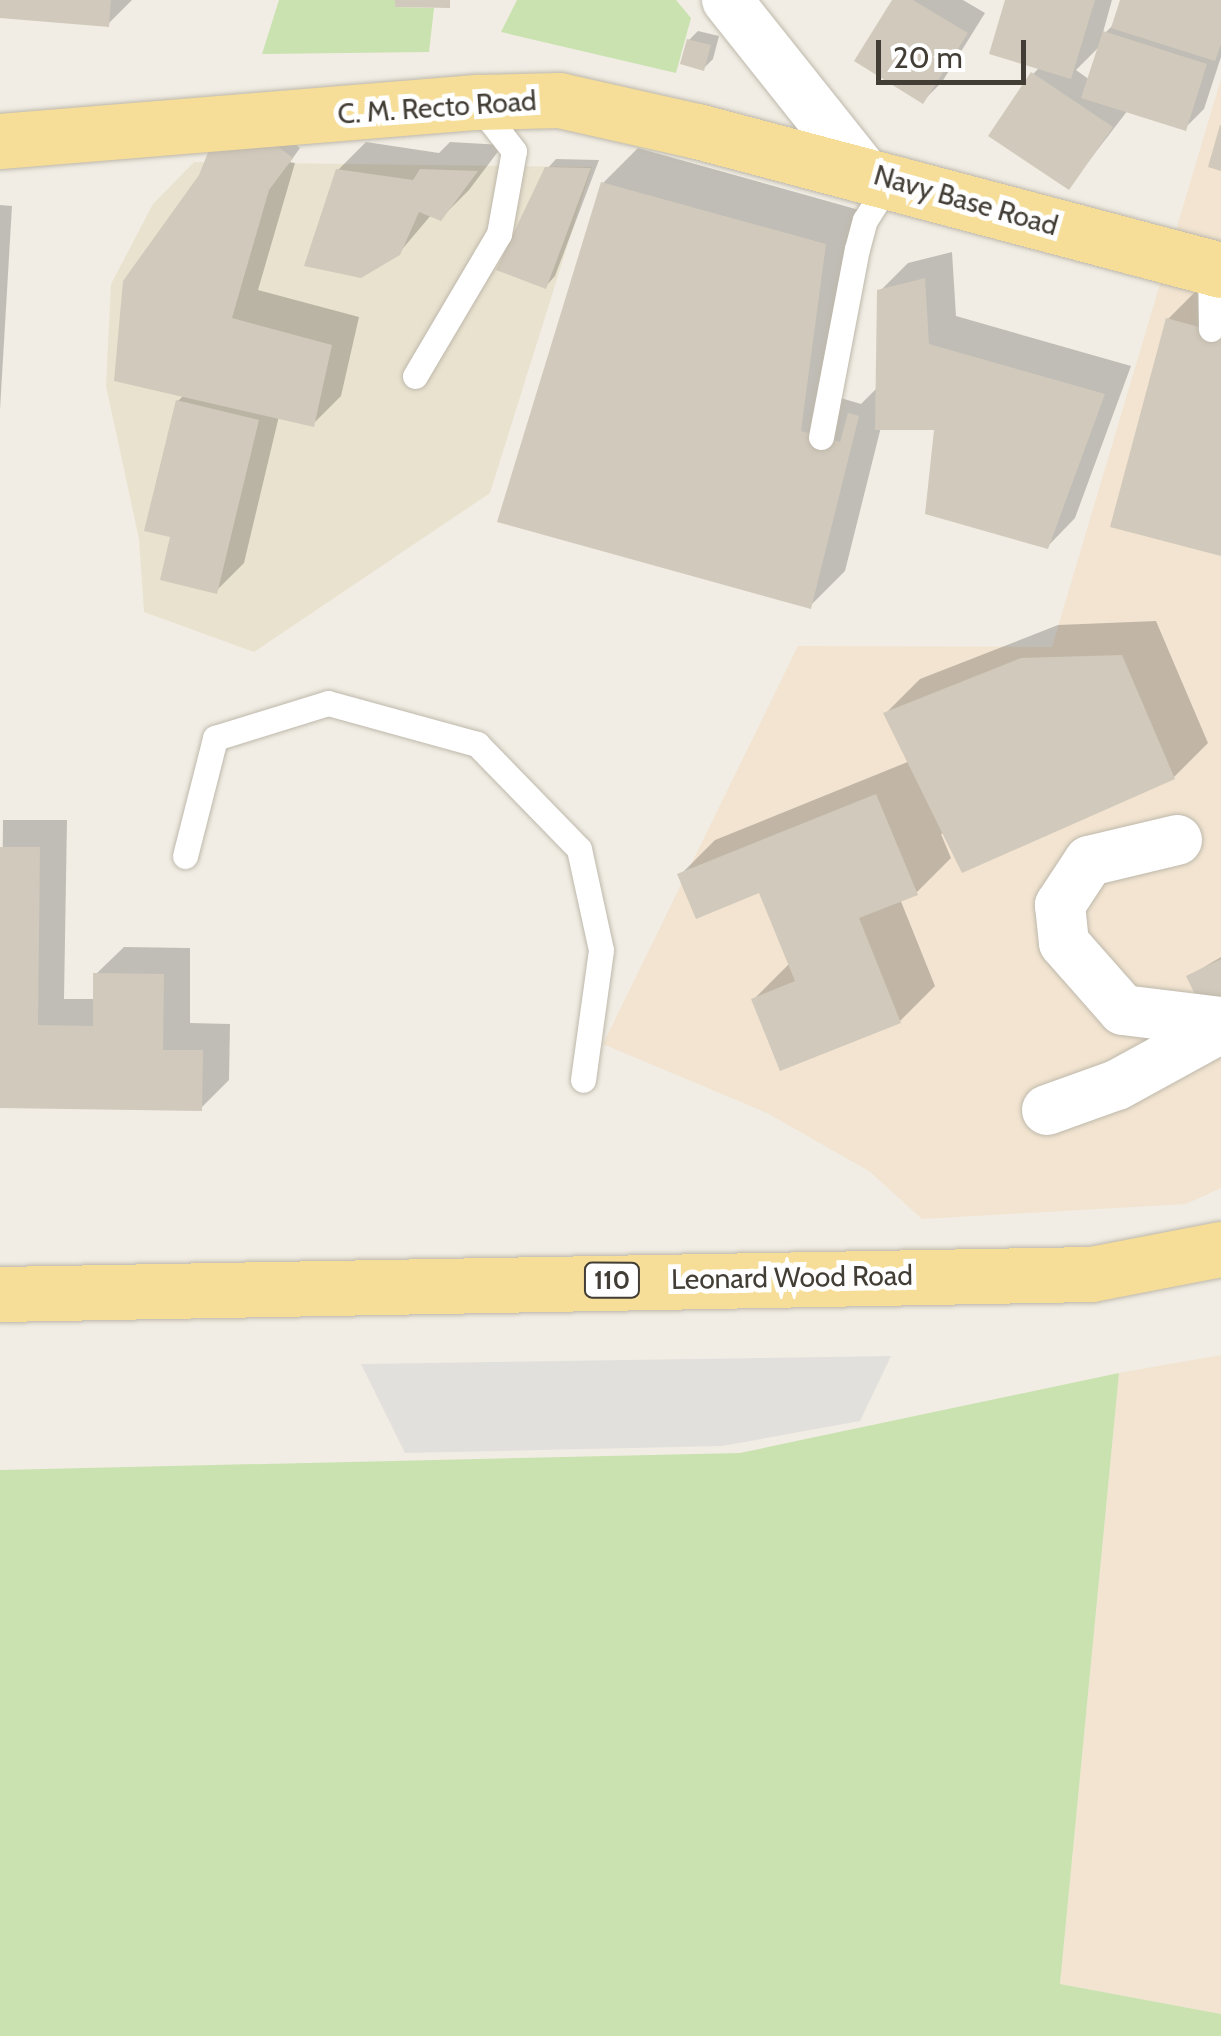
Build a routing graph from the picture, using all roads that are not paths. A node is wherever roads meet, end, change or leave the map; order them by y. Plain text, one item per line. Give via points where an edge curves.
1 (727, 0) edge
2 (476, 102) junction
3 (0, 142) edge
4 (878, 178) junction
5 (1215, 268) edge
6 (1211, 329) dead end
7 (415, 376) dead end
8 (821, 436) dead end
9 (1178, 840) dead end
10 (185, 856) dead end
11 (1221, 1025) edge
12 (582, 1080) dead end
13 (1047, 1110) dead end
14 (1221, 1250) edge
15 (0, 1294) edge

1 - 4 street, Navy Base Road
2 - 3 main road, C. M. Recto Road
2 - 4 main road, C. M. Recto Road via 559,100
2 - 7 lane via 514,152 499,234
4 - 5 main road, Navy Base Road
4 - 8 lane via 857,249
5 - 6 lane
9 - 11 street via 1089,861 1060,905 1064,943 1122,1010
10 - 12 lane via 215,738 328,703 477,744 578,849 601,950
11 - 13 street via 1117,1086
14 - 15 main road, Leonard Wood Road / 110 via 1091,1274

